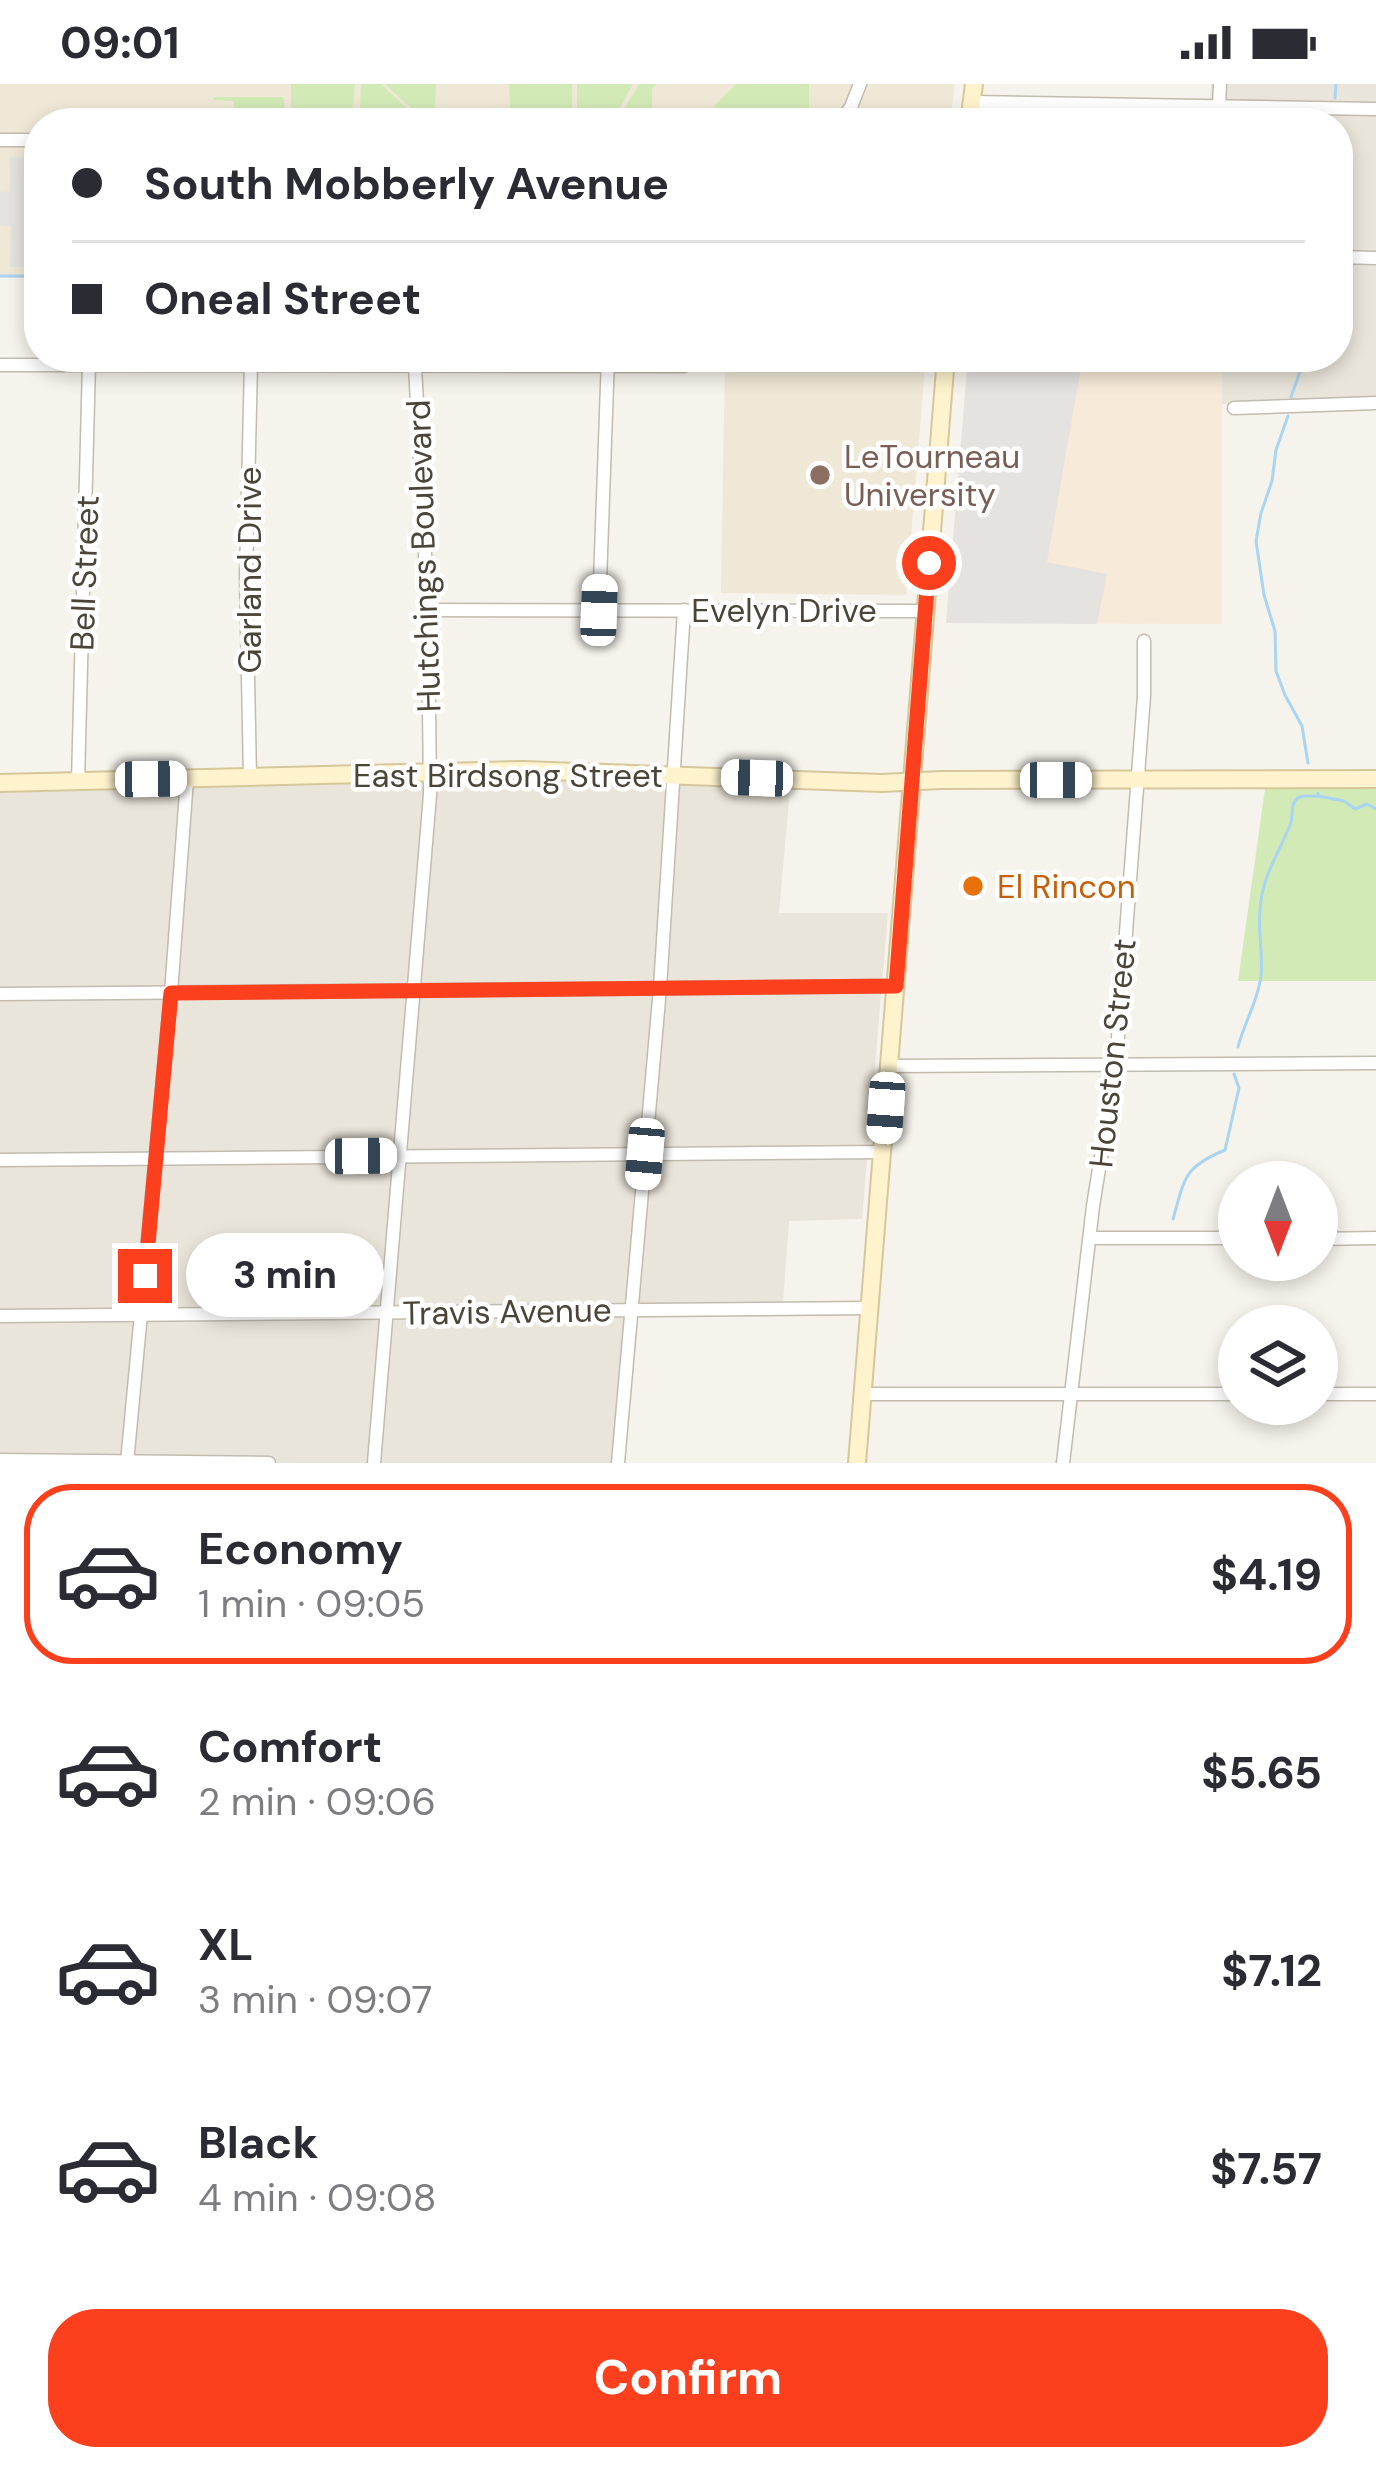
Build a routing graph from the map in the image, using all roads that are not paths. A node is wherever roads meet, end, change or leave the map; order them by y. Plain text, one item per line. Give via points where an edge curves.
1 (1220, 84) edge
2 (973, 93) edge
3 (1220, 108) joint
4 (89, 372) edge
5 (251, 372) edge
6 (415, 372) edge
7 (608, 372) edge
8 (945, 372) edge
9 (1376, 403) edge
10 (1234, 408) dead end
11 (428, 610) junction
12 (599, 610) junction
13 (684, 610) junction
14 (925, 611) junction
15 (1144, 641) dead end
16 (430, 772) junction
17 (674, 775) junction
18 (250, 777) junction
19 (187, 778) junction
20 (1376, 778) edge
21 (1136, 780) junction
22 (78, 781) junction
23 (912, 782) junction
24 (0, 783) edge
25 (896, 986) junction
26 (660, 988) junction
27 (414, 990) junction
28 (171, 993) junction
29 (0, 994) edge
30 (1376, 1063) edge
31 (1117, 1064) junction
32 (889, 1066) junction
33 (883, 1152) junction
34 (645, 1154) junction
35 (401, 1155) junction
36 (156, 1158) junction
37 (0, 1160) edge
38 (1090, 1238) junction
39 (1218, 1238) edge
40 (1376, 1238) edge
41 (1338, 1239) edge
42 (870, 1308) junction
43 (631, 1310) junction
44 (388, 1312) junction
45 (142, 1315) junction
46 (0, 1316) edge
47 (862, 1394) junction
48 (1218, 1394) edge
49 (1338, 1394) edge
50 (1376, 1394) edge
51 (1072, 1395) junction
52 (0, 1460) edge
53 (128, 1462) edge
54 (268, 1463) edge
55 (374, 1463) edge
56 (618, 1463) edge
57 (857, 1463) edge
58 (1064, 1463) edge

1 - 3 street
2 - 3 street
4 - 22 street, Bell Street
5 - 18 street, Garland Drive
6 - 11 street, Hutchings Boulevard
7 - 12 street
8 - 14 street
9 - 10 street
11 - 12 street, Evelyn Drive
11 - 16 street, Hutchings Boulevard
12 - 13 street, Evelyn Drive
13 - 14 street, Evelyn Drive
13 - 17 street
14 - 23 street
15 - 21 street, Houston Street
16 - 17 street, East Birdsong Street
16 - 18 street, East Birdsong Street
16 - 27 street, Hutchings Boulevard
17 - 23 street, East Birdsong Street
17 - 26 street
18 - 19 street, East Birdsong Street
19 - 22 street, East Birdsong Street
19 - 28 street
20 - 21 street, East Birdsong Street
21 - 23 street, East Birdsong Street
21 - 31 street, Houston Street
22 - 24 street, East Birdsong Street
23 - 25 street
25 - 26 street
25 - 32 street
26 - 27 street
26 - 34 street
27 - 28 street
27 - 35 street, Hutchings Boulevard
28 - 29 street
28 - 36 street
30 - 31 street
31 - 32 street
31 - 38 street, Houston Street
32 - 33 street
33 - 34 street
33 - 42 street
34 - 35 street
34 - 43 street
35 - 36 street
35 - 44 street, Hutchings Boulevard
36 - 37 street
36 - 45 street
38 - 39 street
38 - 51 street, Houston Street
40 - 41 street
42 - 43 street, Travis Avenue
42 - 47 street
43 - 44 street, Travis Avenue
43 - 56 street
44 - 45 street, Travis Avenue
44 - 55 street, Hutchings Boulevard
45 - 46 street, Travis Avenue
45 - 53 street
47 - 51 street
47 - 57 street
48 - 51 street
49 - 50 street
51 - 58 street, Houston Street
52 - 53 street
53 - 54 street

